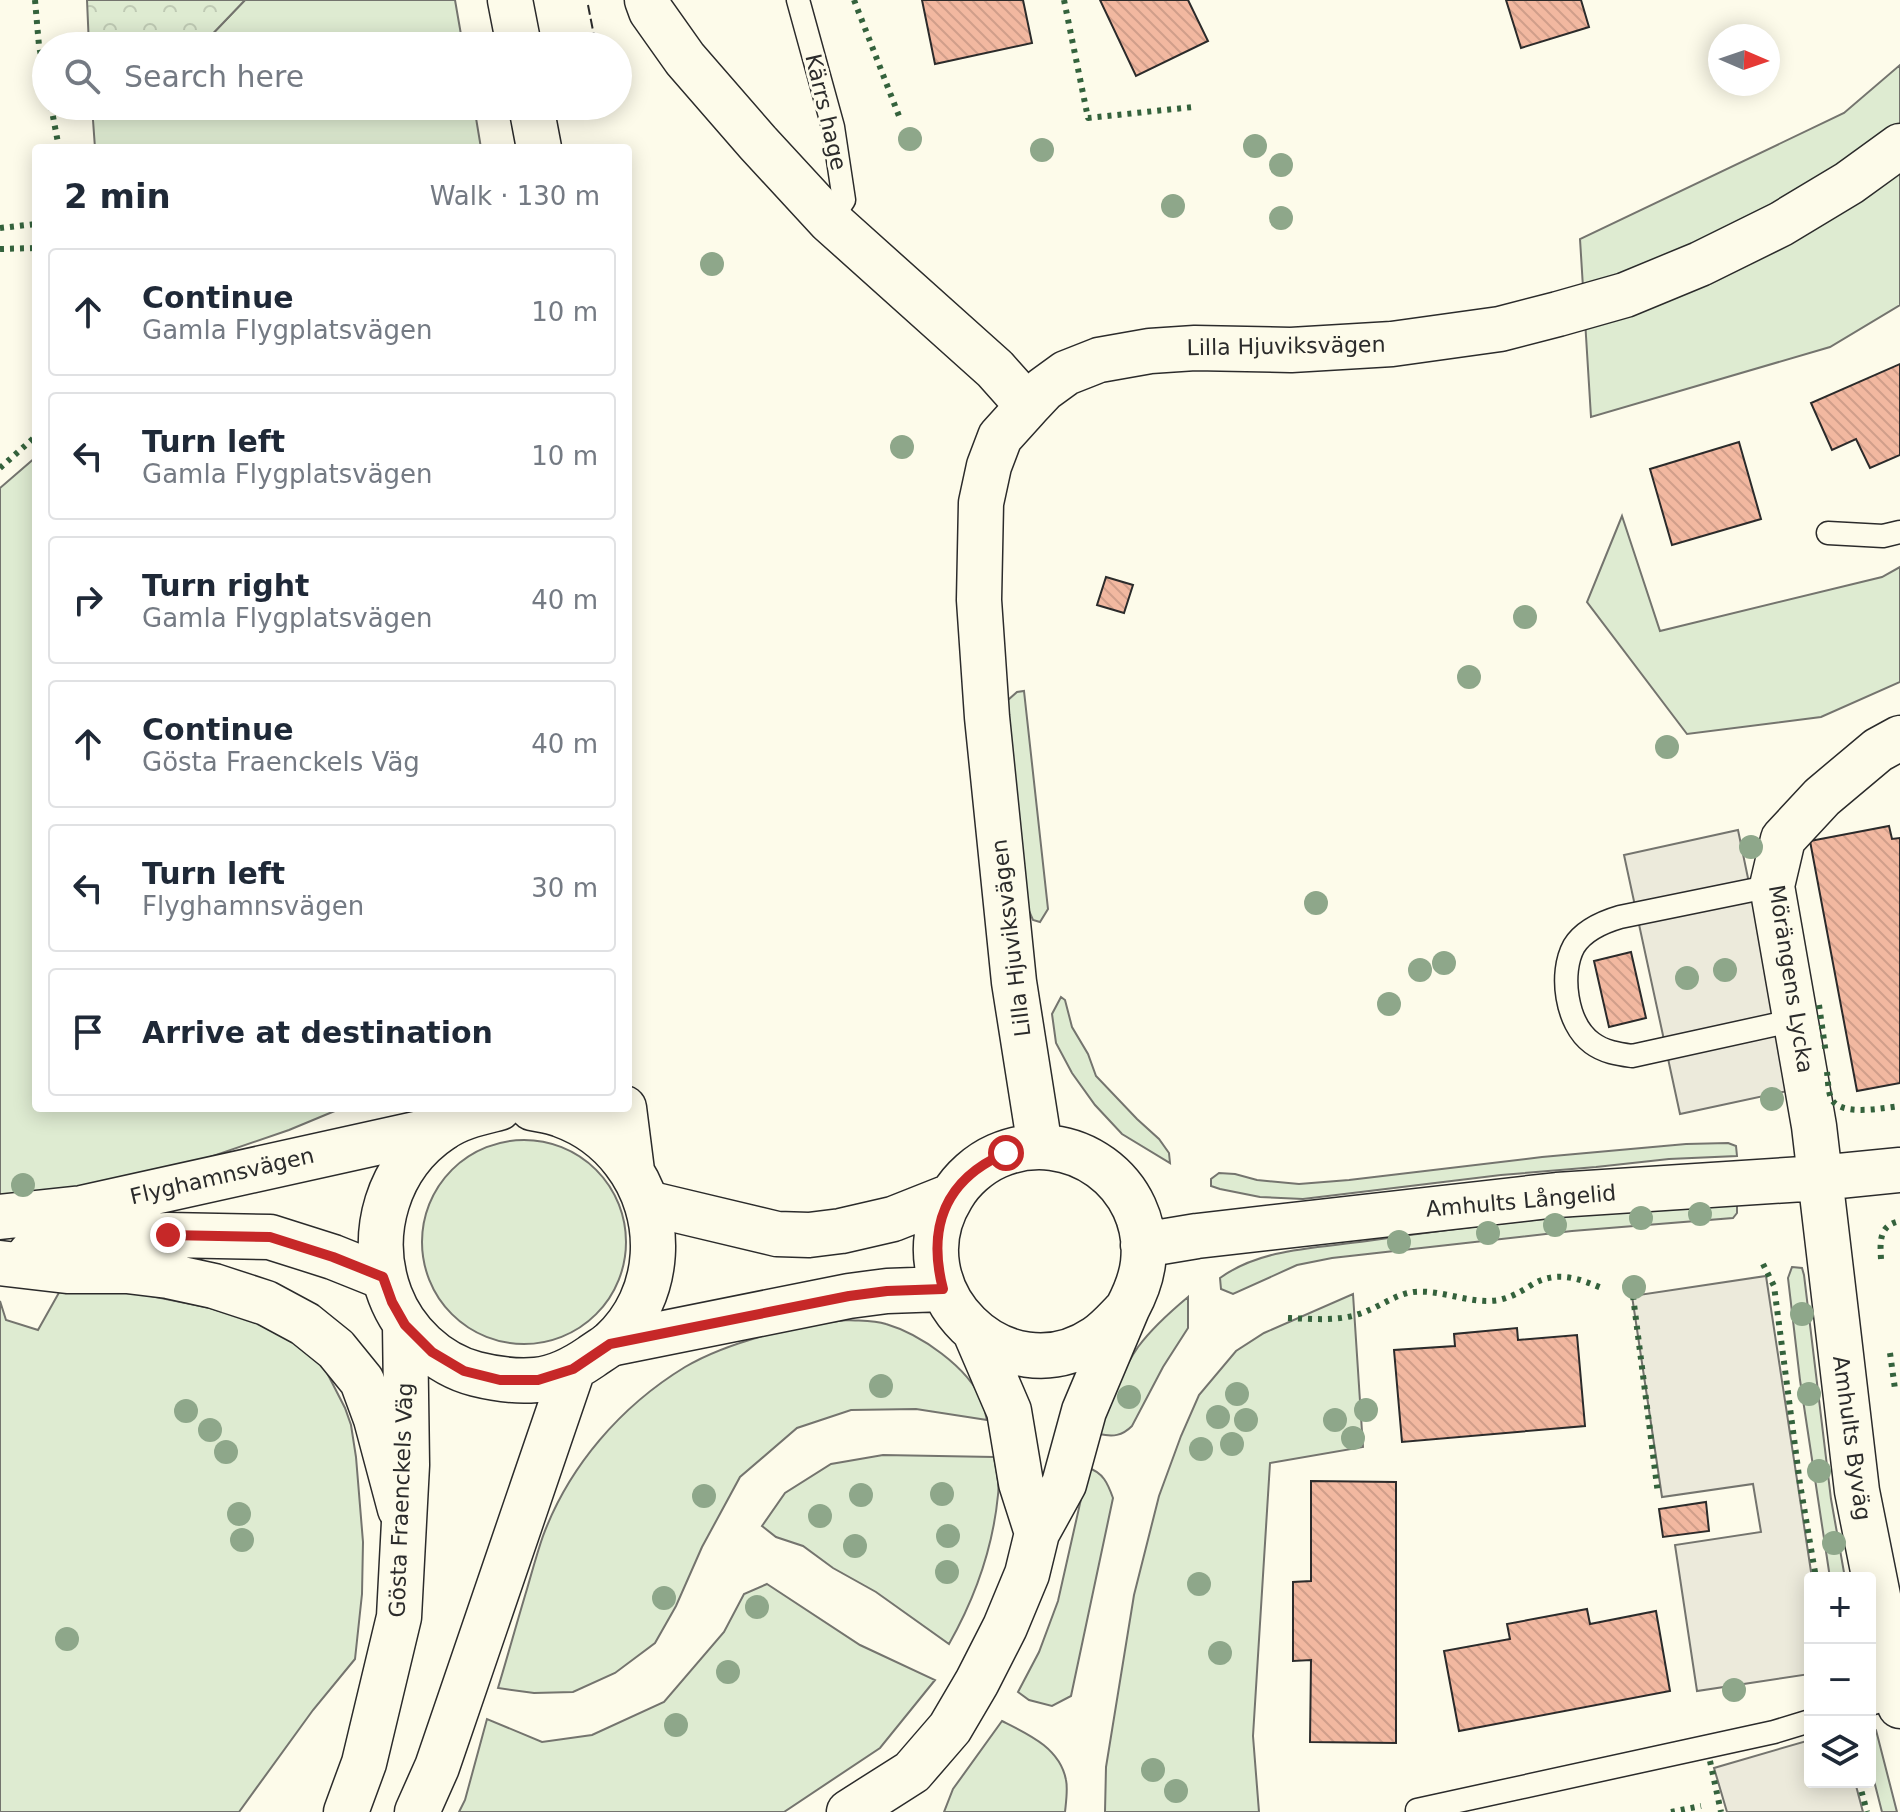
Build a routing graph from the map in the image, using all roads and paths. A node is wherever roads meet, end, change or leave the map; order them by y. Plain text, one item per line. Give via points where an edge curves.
1 (510, 0) edge
2 (647, 0) edge
3 (798, 0) edge
4 (516, 32) edge
5 (534, 120) edge
6 (538, 144) edge
7 (1900, 146) edge
8 (830, 221) junction
9 (1028, 406) junction
10 (1900, 532) edge
11 (1828, 533) dead end
12 (1900, 738) edge
13 (1772, 886) junction
14 (1796, 1020) junction
15 (551, 1112) edge
16 (625, 1112) edge
17 (471, 1115) edge
18 (1040, 1147) junction
19 (1900, 1170) edge
20 (1819, 1178) junction
21 (639, 1187) junction
22 (951, 1196) junction
23 (0, 1217) edge
24 (1143, 1245) junction
25 (0, 1262) edge
26 (383, 1277) junction
27 (943, 1289) junction
28 (1127, 1309) junction
29 (405, 1325) junction
30 (975, 1332) junction
31 (610, 1344) junction
32 (573, 1369) junction
33 (404, 1525) junction
34 (1037, 1533) junction
35 (1892, 1701) edge
36 (1804, 1723) edge
37 (856, 1810) edge
38 (1417, 1810) dead end
39 (346, 1812) edge
40 (417, 1812) edge

1 - 4 street
2 - 8 street via 685,59
3 - 8 lane, Kärrs hage via 833,127 844,200
5 - 6 street
7 - 9 street, Lilla Hjuviksvägen via 1781,224 1625,295 1500,329 1392,344 1195,348 1124,355 1066,373
8 - 9 street via 995,369
9 - 18 street, Lilla Hjuviksvägen via 1000,437 989,466 981,503 979,600 1014,982
10 - 11 lane
12 - 13 street, Mörängens Lycka via 1822,797 1783,839
13 - 14 street, Mörängens Lycka
13 - 14 lane via 1598,924 1575,945 1567,968 1567,1000 1575,1023 1590,1042 1610,1053 1632,1056
14 - 20 street, Mörängens Lycka
15 - 21 street via 588,1127 613,1147
16 - 21 street, Gösta Fraenckels Väg
17 - 23 street, Flyghamnsvägen via 82,1208
17 - 26 street, Gösta Fraenckels Väg via 417,1150 397,1177 384,1209 379,1243
18 - 22 street via 989,1160
18 - 24 street via 1078,1154 1112,1175 1134,1207
19 - 20 street, Amhults Långelid
20 - 24 street, Amhults Långelid via 1557,1195
20 - 35 street, Amhults Byväg via 1857,1491
21 - 22 street via 777,1234 809,1235 893,1219
21 - 31 street, Gösta Fraenckels Väg via 653,1260 643,1298
22 - 27 street via 936,1242
24 - 28 street via 1140,1278
25 - 26 street, Flyghamnsvägen via 89,1239 270,1237
25 - 33 street, Flyghamnsvägen via 168,1276 266,1303 305,1324 336,1349 362,1381
26 - 29 street, Gösta Fraenckels Väg
27 - 30 street
27 - 31 street via 849,1296
28 - 30 street via 1096,1339 1056,1354 1013,1352
28 - 34 street via 1084,1411 1064,1484
29 - 32 street, Gösta Fraenckels Väg via 432,1352 464,1371 500,1380 538,1380
29 - 33 street, Gösta Fraenckels Väg
30 - 34 street via 1009,1411 1021,1483
31 - 32 street, Gösta Fraenckels Väg
32 - 40 street
33 - 39 street, Gösta Fraenckels Väg via 399,1617 364,1763
34 - 37 street via 1005,1627 950,1728 912,1772
36 - 38 lane

